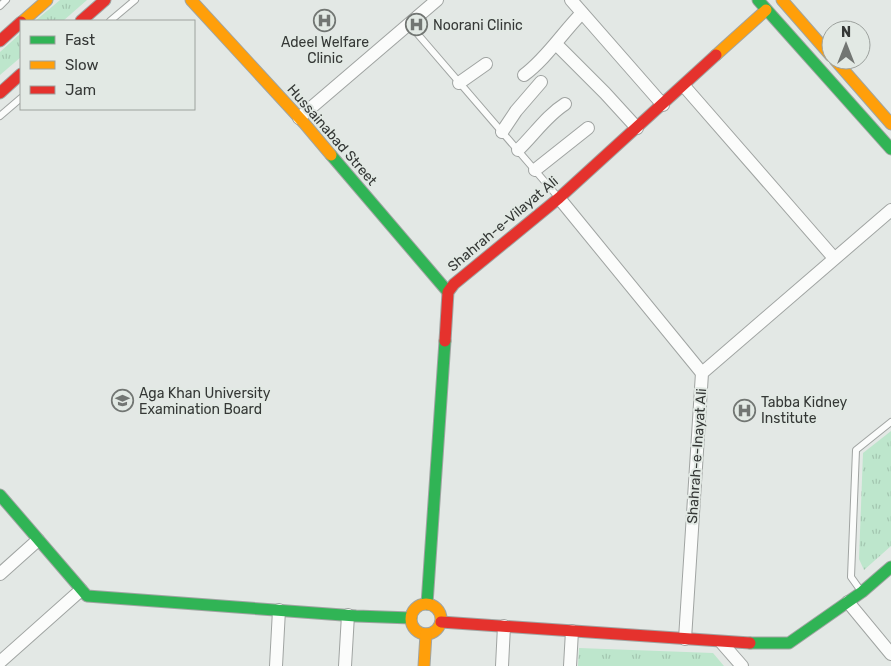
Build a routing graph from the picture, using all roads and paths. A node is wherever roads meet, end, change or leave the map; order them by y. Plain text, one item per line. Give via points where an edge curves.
1 (6, 0) edge
2 (47, 0) edge
3 (105, 0) edge
4 (135, 0) edge
5 (191, 0) edge
6 (437, 0) edge
7 (570, 0) edge
8 (758, 0) edge
9 (782, 0) edge
10 (0, 6) edge
11 (766, 10) junction
12 (582, 13) junction
13 (24, 20) edge
14 (82, 20) edge
15 (111, 20) edge
16 (20, 24) edge
17 (409, 24) junction
18 (0, 41) edge
19 (556, 44) junction
20 (821, 45) edge
21 (486, 64) dead end
22 (844, 70) edge
23 (20, 75) edge
24 (524, 75) dead end
25 (541, 82) dead end
26 (459, 83) junction
27 (684, 86) junction
28 (0, 93) edge
29 (20, 99) edge
30 (565, 104) dead end
31 (663, 105) junction
32 (0, 116) edge
33 (299, 118) junction
34 (891, 124) edge
35 (588, 128) dead end
36 (637, 128) junction
37 (502, 132) junction
38 (891, 149) edge
39 (518, 150) junction
40 (534, 170) junction
41 (559, 198) junction
42 (891, 210) edge
43 (834, 258) junction
44 (448, 292) junction
45 (702, 372) junction
46 (891, 422) edge
47 (0, 495) edge
48 (38, 540) junction
49 (891, 567) edge
50 (0, 574) edge
51 (81, 590) junction
52 (862, 592) junction
53 (848, 602) junction
54 (427, 604) junction
55 (278, 610) junction
56 (348, 615) junction
57 (412, 618) junction
58 (441, 622) junction
59 (504, 626) junction
60 (572, 631) junction
61 (426, 634) junction
62 (685, 640) junction
63 (721, 642) junction
64 (891, 654) edge
65 (0, 662) edge
66 (276, 666) edge
67 (345, 666) edge
68 (424, 666) edge
69 (502, 666) edge
70 (570, 666) edge
71 (742, 666) edge

1 - 10 lane
2 - 13 main road
3 - 14 main road
4 - 15 lane
5 - 33 main road, Hussainabad Street
6 - 17 street
7 - 12 street
8 - 11 main road
9 - 20 main road
11 - 27 main road, Shahrah-e-Vilayat Ali
11 - 38 main road
12 - 19 street
12 - 31 street
16 - 18 main road
17 - 26 lane
17 - 33 street
19 - 24 street
19 - 36 street
21 - 26 street
22 - 34 main road
23 - 28 main road
25 - 37 street
26 - 37 lane
27 - 31 main road, Shahrah-e-Vilayat Ali
27 - 43 street
29 - 32 lane
30 - 39 street via 547,118
31 - 36 main road, Shahrah-e-Vilayat Ali
33 - 44 main road, Hussainabad Street
35 - 40 street
36 - 41 main road, Shahrah-e-Vilayat Ali
37 - 39 lane
39 - 40 lane
40 - 41 lane
41 - 44 main road, Shahrah-e-Vilayat Ali
41 - 45 street
42 - 43 street, Shahrah-e-Inayat Ali
43 - 45 street, Shahrah-e-Inayat Ali
44 - 54 main road, Shahrah-e-Vilayat Ali
45 - 62 street, Shahrah-e-Inayat Ali
46 - 52 lane via 856,450 851,577
47 - 48 main road
48 - 50 street
48 - 51 main road
49 - 52 main road
51 - 55 main road via 87,596
51 - 65 street
52 - 53 main road
53 - 63 main road via 789,643
53 - 64 street
54 - 57 main road via 418,607
54 - 58 main road via 440,612
55 - 56 main road
55 - 66 street
56 - 57 main road
56 - 67 street
57 - 61 main road via 417,631
58 - 59 main road
58 - 61 main road via 436,631
59 - 60 main road
59 - 69 street
60 - 62 main road
60 - 70 street
61 - 68 main road
62 - 63 main road
63 - 71 street

